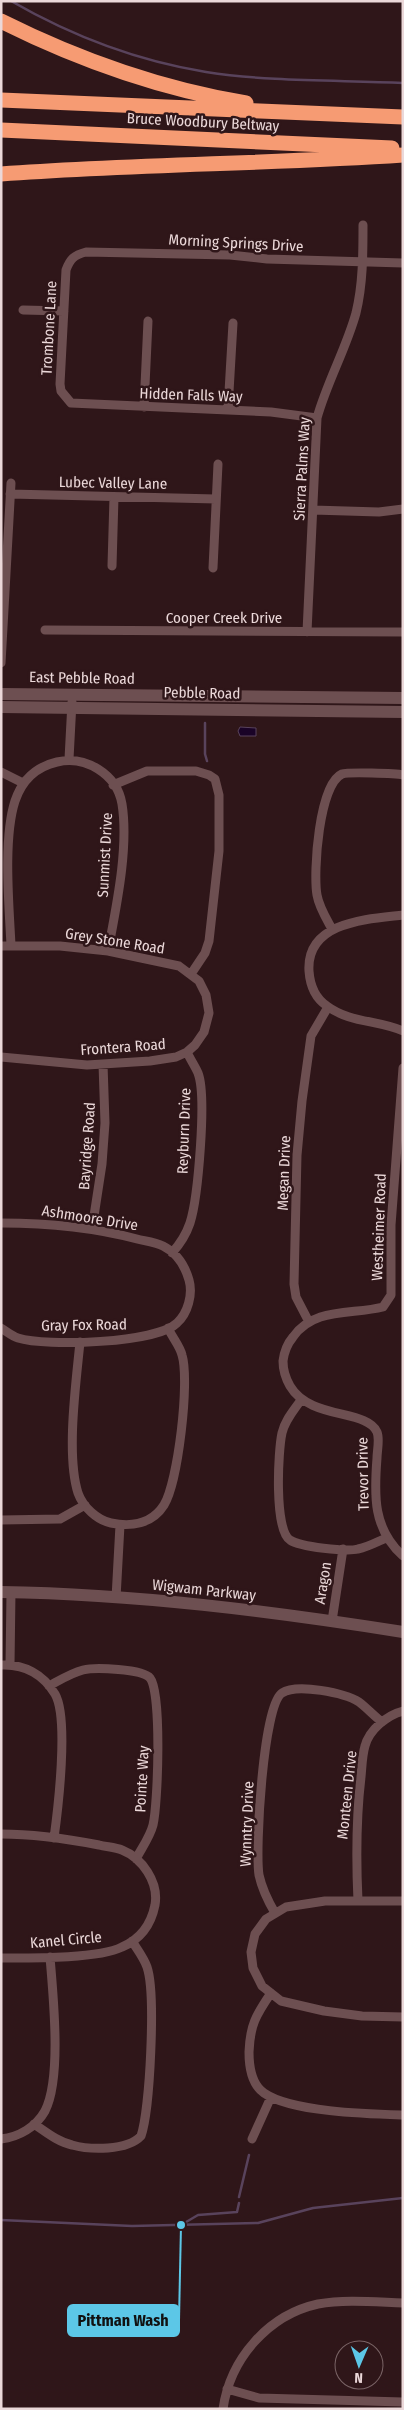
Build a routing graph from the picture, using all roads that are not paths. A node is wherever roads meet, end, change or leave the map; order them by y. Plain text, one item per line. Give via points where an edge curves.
1 (1, 21) edge
2 (1, 100) edge
3 (321, 114) junction
4 (403, 117) edge
5 (1, 130) edge
6 (403, 148) edge
7 (403, 155) edge
8 (1, 174) edge
9 (363, 225) dead end
10 (70, 260) joint
11 (363, 262) junction
12 (403, 263) edge
13 (23, 310) dead end
14 (64, 311) junction
15 (148, 321) dead end
16 (233, 323) dead end
17 (65, 398) joint
18 (144, 407) junction
19 (228, 410) junction
20 (318, 418) junction
21 (218, 464) dead end
22 (11, 483) dead end
23 (10, 494) junction
24 (114, 497) junction
25 (216, 499) junction
26 (403, 509) edge
27 (313, 510) junction
28 (112, 566) dead end
29 (213, 568) dead end
30 (45, 630) dead end
31 (307, 632) junction
32 (403, 632) edge
33 (1, 663) edge
34 (1, 694) edge
35 (72, 694) junction
36 (403, 698) edge
37 (1, 707) edge
38 (72, 708) junction
39 (403, 712) edge
40 (69, 759) junction
41 (1, 772) edge
42 (403, 775) edge
43 (23, 783) junction
44 (113, 785) junction
45 (403, 915) edge
46 (332, 929) junction
47 (6, 945) edge
48 (108, 951) junction
49 (191, 974) junction
50 (328, 1007) junction
51 (403, 1031) edge
52 (187, 1052) junction
53 (2, 1057) edge
54 (1, 1062) edge
55 (103, 1064) junction
56 (403, 1068) edge
57 (1, 1223) edge
58 (92, 1229) junction
59 (172, 1253) junction
60 (308, 1322) junction
61 (1, 1328) edge
62 (168, 1328) junction
63 (80, 1342) junction
64 (301, 1400) junction
65 (85, 1505) junction
66 (1, 1520) edge
67 (120, 1525) junction
68 (386, 1538) junction
69 (342, 1549) junction
70 (403, 1556) edge
71 (6, 1592) edge
72 (116, 1598) junction
73 (332, 1621) junction
74 (403, 1632) edge
75 (5, 1665) edge
76 (49, 1686) junction
77 (403, 1711) edge
78 (382, 1722) junction
79 (1, 1834) edge
80 (54, 1838) junction
81 (136, 1859) junction
82 (358, 1901) junction
83 (403, 1901) edge
84 (275, 1914) junction
85 (132, 1941) junction
86 (50, 1957) junction
87 (1, 1958) edge
88 (271, 1993) junction
89 (403, 2017) edge
90 (271, 2097) junction
91 (403, 2116) edge
92 (34, 2124) junction
93 (252, 2139) dead end
94 (1, 2140) edge
95 (403, 2303) edge
96 (227, 2389) junction
97 (403, 2402) edge
98 (223, 2409) edge

1 - 3 highway via 94,61 166,84 243,103
2 - 3 highway, Bruce Woodbury Beltway
3 - 4 highway, Bruce Woodbury Beltway
5 - 6 highway, Bruce Woodbury Beltway
7 - 8 highway via 293,163
9 - 11 street, Sierra Palms Way
10 - 11 street, Morning Springs Drive via 86,252
10 - 14 street, Trombone Lane via 66,270
11 - 12 street, Morning Springs Drive
11 - 20 street, Sierra Palms Way via 356,314 324,394
13 - 14 street
14 - 17 street, Trombone Lane via 60,384
15 - 18 street
16 - 19 street
17 - 18 street, Hidden Falls Way via 79,404
18 - 19 street, Hidden Falls Way
19 - 20 street, Hidden Falls Way
20 - 27 street, Sierra Palms Way
21 - 25 street
22 - 23 street
23 - 24 street, Lubec Valley Lane
23 - 33 street
24 - 25 street, Lubec Valley Lane
24 - 28 street
25 - 29 street
26 - 27 street via 379,512
27 - 31 street, Sierra Palms Way
30 - 31 street, Cooper Creek Drive
31 - 32 street, Cooper Creek Drive
34 - 35 main road, East Pebble Road
35 - 36 main road, East Pebble Road
35 - 38 street
37 - 38 main road, Pebble Road
38 - 39 main road, Pebble Road
38 - 40 street
40 - 43 street via 43,765
40 - 44 street, Sunmist Drive via 93,765
41 - 43 street
42 - 46 street via 342,774 334,780 318,843 316,893 318,904
43 - 47 street via 15,802 10,835
44 - 48 street, Sunmist Drive via 122,805 122,843 119,889
44 - 49 street via 147,771 196,771 215,779 219,795 215,896 209,941
45 - 46 street via 350,922
46 - 50 street via 315,948 309,965 310,983
47 - 48 street, Grey Stone Road
48 - 49 street, Grey Stone Road via 179,966
49 - 52 street via 206,994 209,1013 204,1032
50 - 51 street via 346,1017
50 - 60 street, Megan Drive via 311,1036 297,1156 294,1284 296,1298
52 - 55 street, Frontera Road via 150,1061
52 - 59 street, Reyburn Drive via 200,1082 199,1166 190,1222 183,1240
53 - 54 street
53 - 55 street, Frontera Road
55 - 58 street, Bayridge Road via 102,1164
56 - 60 street, Westheimer Road via 391,1225 391,1295 383,1307 327,1314
57 - 58 street, Ashmoore Drive via 41,1223
58 - 59 street, Ashmoore Drive via 163,1246
59 - 62 street via 178,1256 187,1271 191,1285 190,1297 177,1323
60 - 64 street via 288,1343 283,1361 287,1380
61 - 63 street, Gray Fox Road via 18,1338
62 - 63 street, Gray Fox Road via 157,1335 141,1338
62 - 67 street via 182,1354 184,1366 182,1417 170,1493 154,1516 128,1526
63 - 65 street via 74,1403 74,1447 76,1484
64 - 68 street, Trevor Drive via 320,1410 373,1424 378,1434 375,1474 378,1516
64 - 69 street via 286,1422 278,1465 284,1535 290,1541
65 - 66 street via 60,1519
65 - 67 street via 104,1522
67 - 72 street
68 - 69 street via 356,1550
68 - 70 street
69 - 73 street, Aragon
71 - 72 main road, Wigwam Parkway
71 - 75 street
72 - 73 main road, Wigwam Parkway
73 - 74 main road, Wigwam Parkway
75 - 76 street via 22,1666 42,1677
76 - 80 street via 60,1708 60,1792
76 - 81 street, Pointe Way via 86,1669 144,1673 151,1678 156,1693 158,1759 153,1826
77 - 78 street, Monteen Drive via 393,1713
78 - 82 street, Monteen Drive via 365,1746 356,1815
78 - 84 street, Wynntry Drive via 346,1696 302,1688 283,1692 277,1698 272,1713 260,1804 259,1874
79 - 80 street
80 - 81 street via 122,1850
81 - 85 street via 143,1864 152,1882 156,1901 152,1920 142,1935
82 - 83 street
82 - 84 street via 325,1901 286,1907
84 - 88 street via 266,1919 256,1934 251,1952 253,1968 262,1986
85 - 86 street, Kanel Circle via 122,1948 98,1953
85 - 92 street via 147,1967 151,2050 143,2129 135,2142 120,2146 72,2146
86 - 87 street, Kanel Circle
86 - 92 street via 55,2019 53,2066 49,2100 44,2113
88 - 89 street via 281,2001 324,2011
88 - 90 street via 254,2018 249,2059 255,2084
90 - 91 street via 321,2109
90 - 93 street
92 - 94 street via 12,2138
95 - 96 street via 336,2302 298,2311 279,2321 251,2344
96 - 97 street via 259,2398
96 - 98 street

